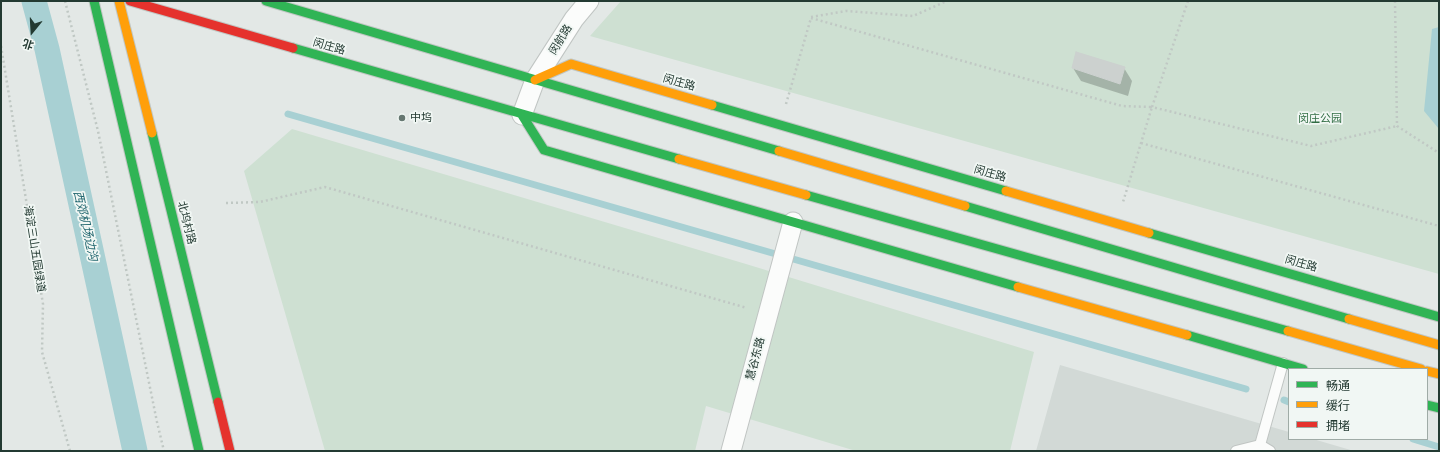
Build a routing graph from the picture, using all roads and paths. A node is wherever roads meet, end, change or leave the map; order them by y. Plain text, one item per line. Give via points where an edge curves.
1 (65, 1) edge
2 (94, 1) edge
3 (119, 1) edge
4 (130, 1) edge
5 (266, 1) edge
6 (589, 1) edge
7 (947, 1) edge
8 (1188, 1) edge
9 (1395, 1) edge
10 (810, 18) junction
11 (1, 46) edge
12 (535, 80) junction
13 (1152, 107) junction
14 (522, 115) junction
15 (780, 125) junction
16 (1396, 126) junction
17 (1141, 142) junction
18 (1439, 153) edge
19 (226, 203) dead end
20 (793, 222) junction
21 (1116, 223) junction
22 (1439, 226) edge
23 (768, 314) junction
24 (1439, 317) edge
25 (1439, 345) edge
26 (1283, 363) junction
27 (1300, 368) edge
28 (1417, 368) edge
29 (1428, 371) edge
30 (1439, 374) edge
31 (1428, 405) edge
32 (1439, 408) edge
33 (1260, 445) junction
34 (70, 451) edge
35 (164, 451) edge
36 (199, 451) edge
37 (230, 451) edge
38 (731, 451) edge
39 (1236, 451) edge
40 (1270, 451) edge

1 - 35 path via 98,131
2 - 36 main road
3 - 37 main road, 北坞村路
4 - 14 main road, 闵庄路
5 - 12 main road
6 - 12 street, 闵航路 via 574,19
7 - 10 path via 913,16 846,11
8 - 13 path
9 - 16 path
10 - 13 path via 1122,106
10 - 15 path
11 - 34 path, 海淀三山五园绿道 via 43,304 42,352
12 - 14 street, 闵航路
12 - 15 main road, 闵庄路 via 571,64
12 - 25 main road
13 - 16 path via 1311,146
13 - 17 path
14 - 20 main road via 544,150
14 - 28 main road, 闵庄路
15 - 21 main road, 闵庄路
16 - 18 path
17 - 21 path
17 - 22 path
19 - 23 path via 260,202 325,187
20 - 23 street, 慧谷东路
20 - 26 main road
21 - 24 main road, 闵庄路
23 - 38 street, 慧谷东路
26 - 27 main road
26 - 33 lane
29 - 30 main road
31 - 32 main road
33 - 39 lane
33 - 40 lane

